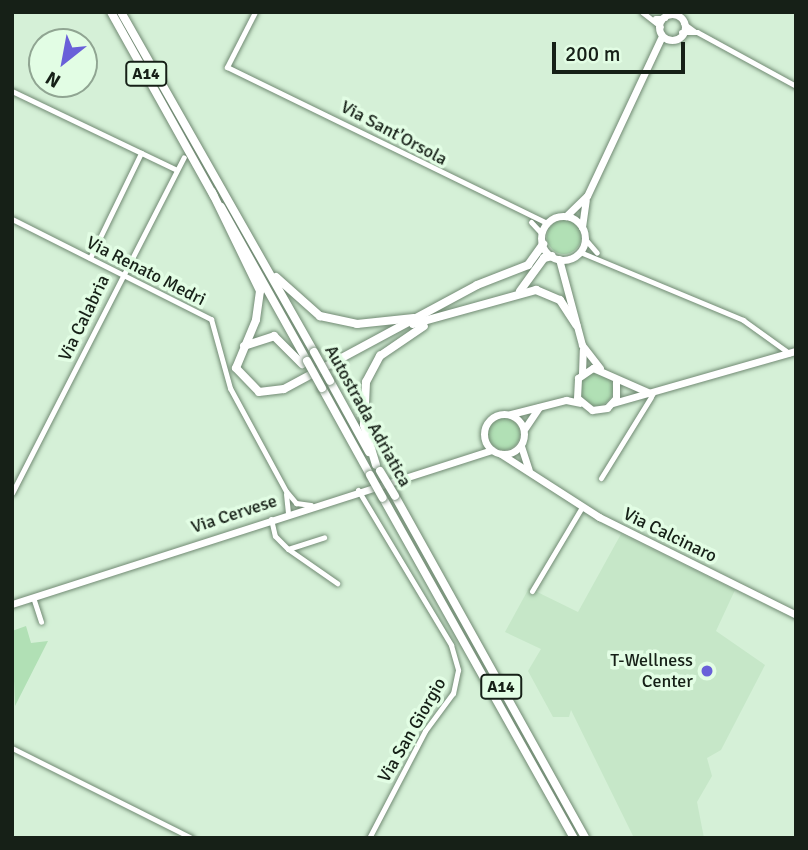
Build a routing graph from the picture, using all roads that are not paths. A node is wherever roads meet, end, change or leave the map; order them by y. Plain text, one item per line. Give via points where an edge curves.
1 (111, 12) edge
2 (121, 12) edge
3 (255, 12) edge
4 (642, 12) edge
5 (649, 15) junction
6 (678, 15) edge
7 (665, 18) junction
8 (661, 27) junction
9 (681, 32) junction
10 (697, 32) junction
11 (661, 38) junction
12 (670, 42) junction
13 (652, 65) junction
14 (796, 86) edge
15 (12, 91) edge
16 (183, 133) junction
17 (141, 153) junction
18 (196, 156) junction
19 (184, 157) dead end
20 (175, 169) junction
21 (212, 192) junction
22 (587, 196) junction
23 (566, 216) junction
24 (12, 219) edge
25 (529, 219) junction
26 (547, 223) junction
27 (582, 227) junction
28 (542, 234) junction
29 (248, 238) junction
30 (585, 239) junction
31 (543, 244) junction
32 (577, 254) junction
33 (603, 256) junction
34 (90, 258) junction
35 (556, 258) junction
36 (121, 274) junction
37 (567, 281) junction
38 (520, 290) junction
39 (422, 316) junction
40 (439, 318) junction
41 (576, 324) junction
42 (404, 327) junction
43 (582, 345) junction
44 (239, 351) junction
45 (792, 352) edge
46 (305, 362) junction
47 (600, 368) junction
48 (582, 373) junction
49 (616, 381) junction
50 (575, 385) junction
51 (654, 395) junction
52 (639, 399) junction
53 (547, 403) junction
54 (613, 403) junction
55 (581, 404) junction
56 (643, 408) junction
57 (510, 414) junction
58 (524, 429) junction
59 (484, 436) junction
60 (521, 445) junction
61 (492, 450) junction
62 (466, 454) junction
63 (501, 454) junction
64 (378, 468) junction
65 (535, 475) junction
66 (601, 478) dead end
67 (13, 489) edge
68 (358, 490) junction
69 (286, 491) junction
70 (311, 505) junction
71 (582, 507) junction
72 (288, 513) junction
73 (271, 519) junction
74 (324, 537) dead end
75 (288, 549) junction
76 (337, 583) dead end
77 (532, 591) dead end
78 (33, 597) junction
79 (12, 604) edge
80 (796, 615) edge
81 (41, 622) dead end
82 (12, 748) edge
83 (192, 838) edge
84 (369, 838) edge
85 (574, 838) edge
86 (585, 838) edge

1 - 16 highway, Autostrada Adriatica / A14
2 - 16 highway, Autostrada Adriatica / A14
3 - 25 street, Via Sant'Orsola via 228,67
4 - 5 street
5 - 7 street
5 - 8 street
6 - 7 main road
6 - 9 main road
6 - 10 street
7 - 8 main road
8 - 11 main road
9 - 10 street
9 - 12 main road
10 - 14 street
11 - 12 main road
11 - 13 main road
12 - 13 main road
13 - 22 main road
15 - 17 street
16 - 18 highway, Autostrada Adriatica / A14
17 - 20 street
17 - 34 street
18 - 21 highway, Autostrada Adriatica / A14
18 - 29 highway, Autostrada Adriatica / A14
19 - 20 street, Via Calabria
20 - 36 street, Via Calabria
21 - 44 highway via 260,291 256,320
21 - 46 highway, Autostrada Adriatica / A14
22 - 23 main road
22 - 27 main road
23 - 26 main road
23 - 27 main road
24 - 34 street, Via Renato Medri
25 - 26 street, Via Sant'Orsola
25 - 28 street
26 - 28 main road
27 - 30 main road
28 - 31 main road
29 - 39 highway via 290,295 320,316 378,324
29 - 64 highway, Autostrada Adriatica / A14, bridge
30 - 32 main road
30 - 33 street
31 - 35 main road
31 - 39 highway via 528,265
32 - 33 street
32 - 35 main road
32 - 37 main road
33 - 45 street via 743,320
34 - 36 street, Via Renato Medri
35 - 37 main road
35 - 38 highway via 544,258
36 - 67 street, Via Calabria
36 - 69 street, Via Renato Medri via 211,319 230,388
37 - 41 main road
38 - 40 highway
38 - 41 highway via 555,295
39 - 42 highway
40 - 42 highway
40 - 64 highway via 405,334 370,370 362,411
41 - 43 main road
42 - 44 highway via 276,392 259,392 243,381
43 - 47 main road
43 - 48 main road
44 - 46 highway via 257,337 274,336
45 - 51 main road
46 - 85 highway, Autostrada Adriatica / A14, bridge
47 - 48 main road
47 - 49 main road
48 - 50 main road
49 - 51 main road
49 - 54 main road
50 - 53 main road
50 - 55 main road
51 - 52 main road
51 - 56 street
52 - 54 main road
52 - 56 street
53 - 55 main road
53 - 57 main road
53 - 58 main road
54 - 55 main road via 597,411
56 - 66 street
57 - 58 main road
57 - 59 main road via 489,420
58 - 60 main road
59 - 61 main road
59 - 62 main road, Via Cervese
60 - 63 main road
60 - 65 main road via 522,460
61 - 62 main road, Via Cervese
61 - 63 main road
62 - 68 main road, Via Cervese
63 - 65 main road, Via Calcinaro
64 - 86 highway, Autostrada Adriatica / A14, bridge
65 - 71 main road, Via Calcinaro
68 - 70 main road, Via Cervese
68 - 84 street, Via San Giorgio via 452,645 458,670 453,694 425,731
69 - 70 street via 296,503
69 - 72 street, Via Renato Medri
70 - 72 main road, Via Cervese
71 - 77 street
71 - 80 main road, Via Calcinaro
72 - 73 main road, Via Cervese
73 - 75 street via 275,536
73 - 78 main road, Via Cervese
74 - 75 street
75 - 76 street
78 - 79 main road, Via Cervese
78 - 81 street
82 - 83 street

